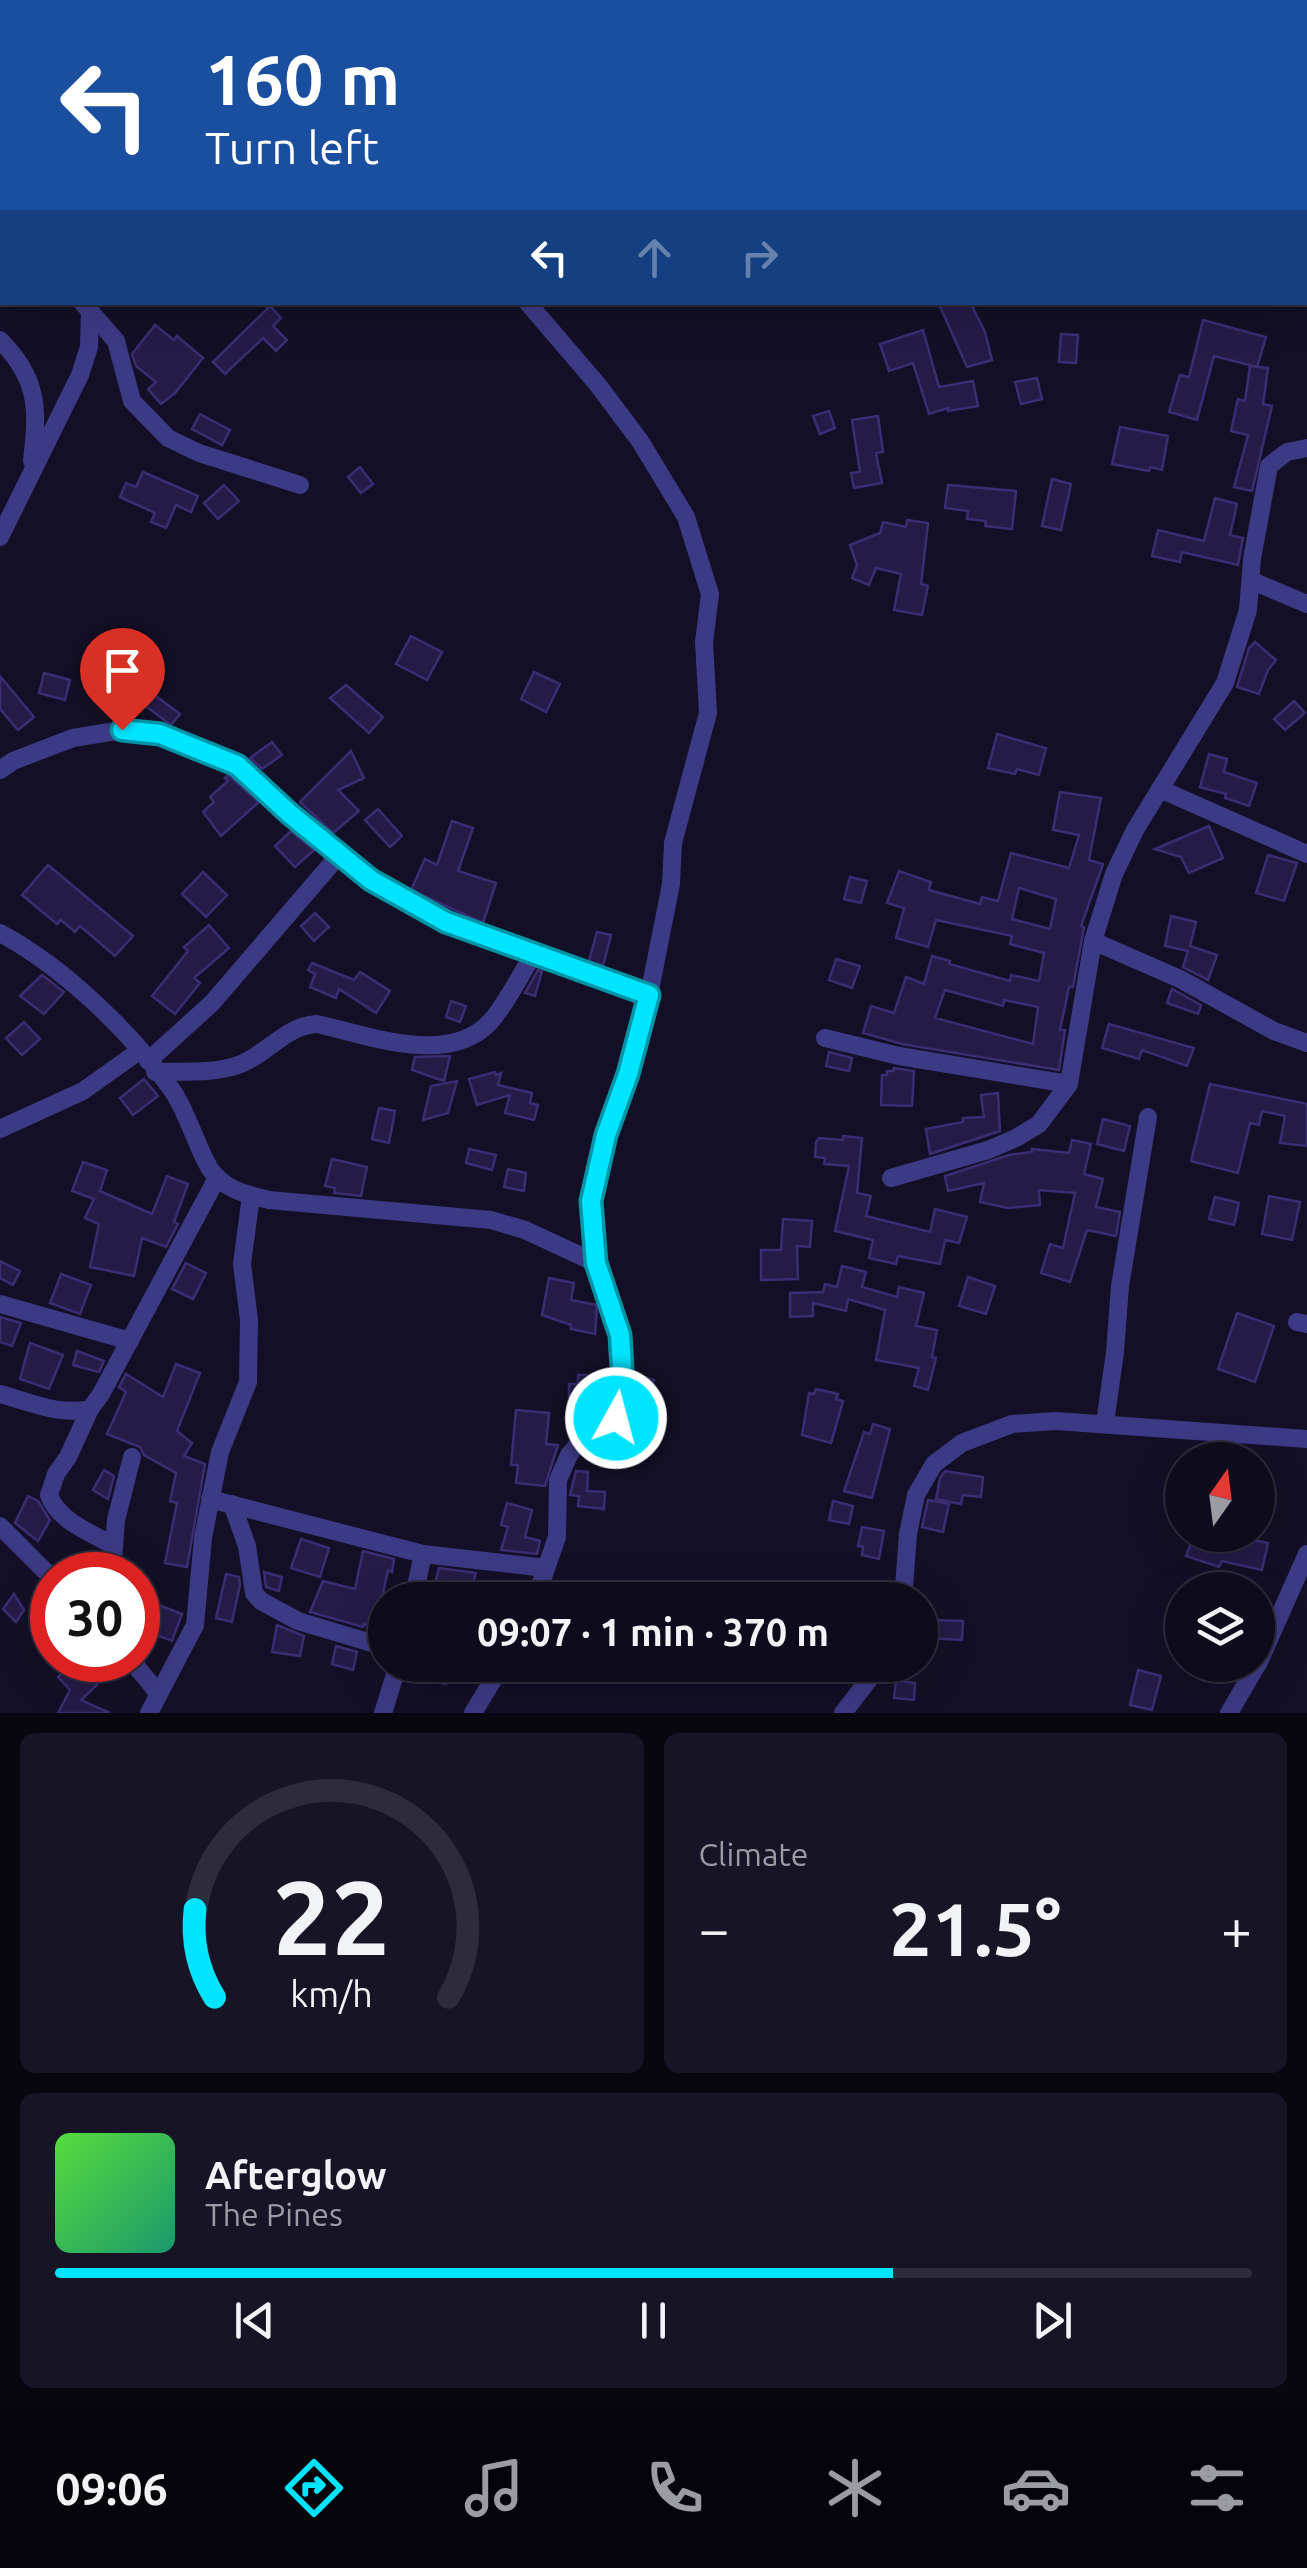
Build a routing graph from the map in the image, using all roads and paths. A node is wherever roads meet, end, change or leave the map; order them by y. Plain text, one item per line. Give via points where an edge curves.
1 (529, 305) edge
2 (86, 306) edge
3 (0, 340) edge
4 (1307, 448) edge
5 (31, 472) junction
6 (300, 485) dead end
7 (0, 537) edge
8 (1252, 580) junction
9 (1307, 604) edge
10 (0, 770) edge
11 (1160, 789) junction
12 (339, 854) junction
13 (1307, 854) edge
14 (0, 933) edge
15 (1092, 942) junction
16 (532, 955) junction
17 (649, 995) junction
18 (825, 1038) dead end
19 (1307, 1043) edge
20 (147, 1061) junction
21 (1069, 1084) junction
22 (1148, 1117) dead end
23 (0, 1130) edge
24 (217, 1178) junction
25 (891, 1178) dead end
26 (251, 1196) junction
27 (596, 1263) junction
28 (0, 1304) edge
29 (130, 1341) junction
30 (0, 1394) edge
31 (90, 1409) junction
32 (1105, 1422) junction
33 (1307, 1439) edge
34 (132, 1457) dead end
35 (210, 1498) junction
36 (232, 1504) junction
37 (0, 1526) edge
38 (114, 1545) junction
39 (114, 1552) edge
40 (423, 1554) junction
41 (1307, 1554) edge
42 (30, 1556) edge
43 (546, 1568) junction
44 (417, 1582) edge
45 (541, 1582) edge
46 (904, 1582) edge
47 (1275, 1624) edge
48 (368, 1642) edge
49 (149, 1682) edge
50 (393, 1682) edge
51 (492, 1682) edge
52 (867, 1682) edge
53 (1247, 1682) edge
54 (159, 1694) junction
55 (149, 1713) edge
56 (383, 1713) edge
57 (474, 1713) edge
58 (842, 1713) edge
59 (1230, 1713) edge

1 - 17 street via 640,441 686,517 710,594 704,642 708,713 673,843
2 - 5 street via 89,347 80,376
2 - 6 street via 116,341 132,401 168,438
3 - 5 street via 34,388
4 - 8 street via 1269,466
5 - 7 street
8 - 9 street
8 - 11 street via 1225,682
10 - 12 street via 73,738 122,730 160,734 245,770
11 - 13 street
11 - 15 street via 1114,874
12 - 16 street via 416,907
12 - 20 street via 212,1003
14 - 20 street via 68,977
15 - 19 street
15 - 21 street
16 - 17 street
16 - 20 street via 491,1021 467,1039 401,1044 304,1024 232,1067
17 - 27 street via 591,1201
18 - 21 street
20 - 23 street
20 - 24 street via 172,1091
21 - 25 street via 1039,1124 1016,1138
22 - 32 street
24 - 26 street
24 - 29 street
26 - 27 street via 491,1220
26 - 35 street via 242,1264 250,1320 248,1382
27 - 43 street via 620,1335 623,1385 616,1418 585,1436 563,1468 557,1537
28 - 29 street
29 - 31 street
30 - 31 street via 52,1410
31 - 38 street via 49,1495 68,1518
32 - 33 street
32 - 46 street via 1012,1424 962,1443 934,1464 916,1495
34 - 38 street
35 - 36 street
35 - 54 street via 195,1625
36 - 40 street
36 - 48 street via 254,1594 298,1622
37 - 42 street
38 - 39 street
40 - 43 street
40 - 44 street
41 - 47 street
43 - 45 street
49 - 54 street
50 - 56 street
51 - 57 street
52 - 58 street
53 - 59 street
54 - 55 street

